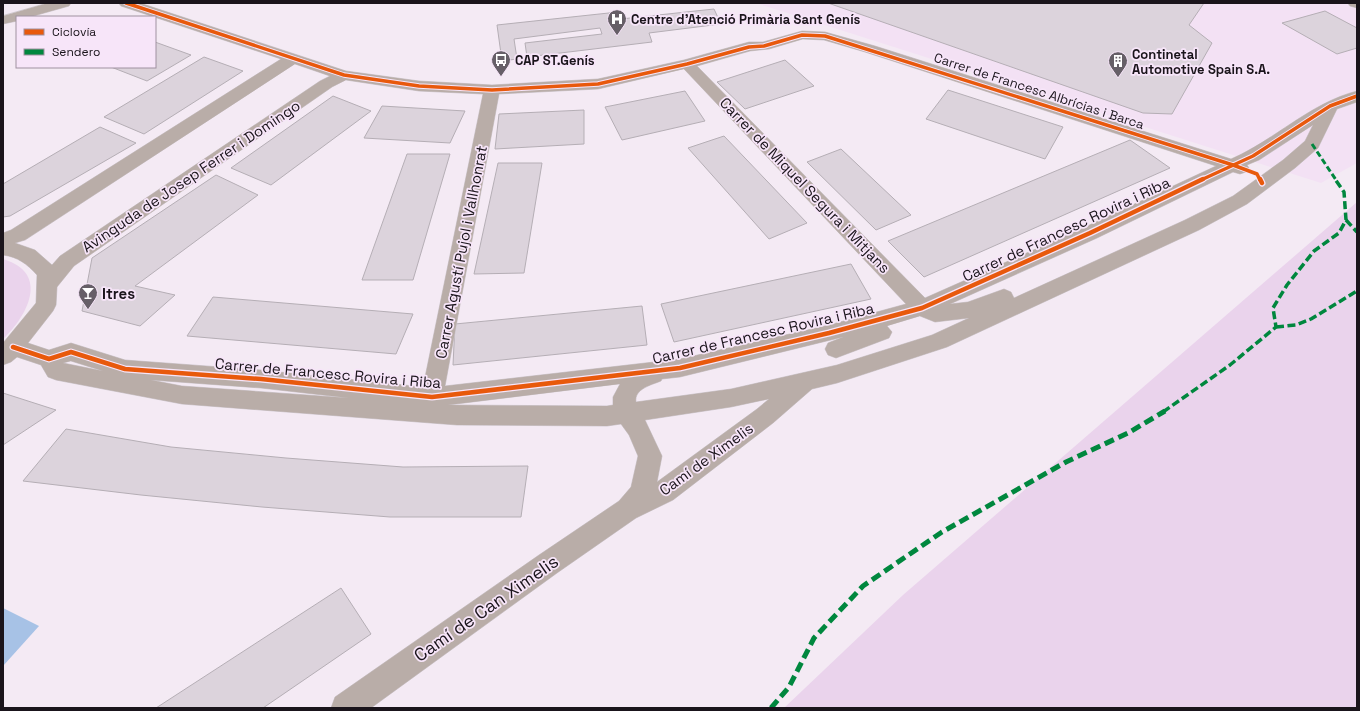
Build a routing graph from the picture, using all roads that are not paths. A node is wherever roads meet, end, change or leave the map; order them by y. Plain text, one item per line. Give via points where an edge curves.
1 (64, 3) edge
2 (126, 3) edge
3 (16, 16) edge
4 (17, 16) edge
5 (3, 20) edge
6 (764, 46) junction
7 (294, 58) junction
8 (687, 64) junction
9 (344, 75) junction
10 (700, 77) junction
11 (492, 90) junction
12 (1357, 96) edge
13 (1330, 106) junction
14 (1233, 165) junction
15 (1262, 183) junction
16 (3, 240) edge
17 (3, 248) edge
18 (1080, 277) junction
19 (46, 286) junction
20 (922, 308) junction
21 (832, 341) junction
22 (8, 352) edge
23 (664, 370) junction
24 (829, 376) junction
25 (806, 381) junction
26 (430, 405) junction
27 (626, 413) junction
28 (627, 510) junction
29 (346, 708) edge

1 - 4 street
2 - 7 street
3 - 5 street
6 - 8 street via 749,47
6 - 10 street via 716,62 704,69
6 - 14 street, Carrer de Francesc Albrícias i Barca via 802,35 826,36
7 - 9 street
7 - 16 street via 18,235
8 - 10 street, Carrer de Miquel Segura i Mitjans
8 - 11 street via 598,84
9 - 11 street via 420,86
9 - 19 street, Avinguda de Josep Ferrer i Domingo via 326,84 67,261
10 - 20 street, Carrer de Miquel Segura i Mitjans
11 - 26 street, Carrer Agustí Pujol i Vallhonrat
12 - 13 street, Carrer de Francesc Rovira i Riba
13 - 14 street, Carrer de Francesc Rovira i Riba via 1253,156
13 - 15 street, Carrer de Francesc Rovira i Riba via 1312,144
14 - 15 street, Carrer de Francesc Albrícias i Barca via 1257,174
14 - 20 street, Carrer de Francesc Rovira i Riba via 1090,233
15 - 18 street, Carrer de Francesc Rovira i Riba via 1240,200 1192,225
17 - 19 street via 32,256 47,272
18 - 20 street, Carrer de Francesc Rovira i Riba via 1055,277 970,310 935,314
18 - 24 street, Carrer de Francesc Rovira i Riba via 939,341
19 - 22 street via 46,305
20 - 21 street, Carrer de Francesc Rovira i Riba
21 - 23 street, Carrer de Francesc Rovira i Riba
21 - 24 street via 835,363
22 - 26 street, Carrer de Francesc Rovira i Riba via 49,359 56,371 182,394
23 - 26 street, Carrer de Francesc Rovira i Riba
23 - 27 street via 633,383 624,397
24 - 25 street, Carrer de Francesc Rovira i Riba
25 - 27 street, Carrer de Francesc Rovira i Riba via 731,398
25 - 28 street, Camí de Ximelis via 765,416 664,492
26 - 27 street, Carrer de Francesc Rovira i Riba via 457,415 599,416
27 - 28 street, Camí de Ximelis via 639,430 650,456 643,492
28 - 29 street, Camí de Can Ximelis

